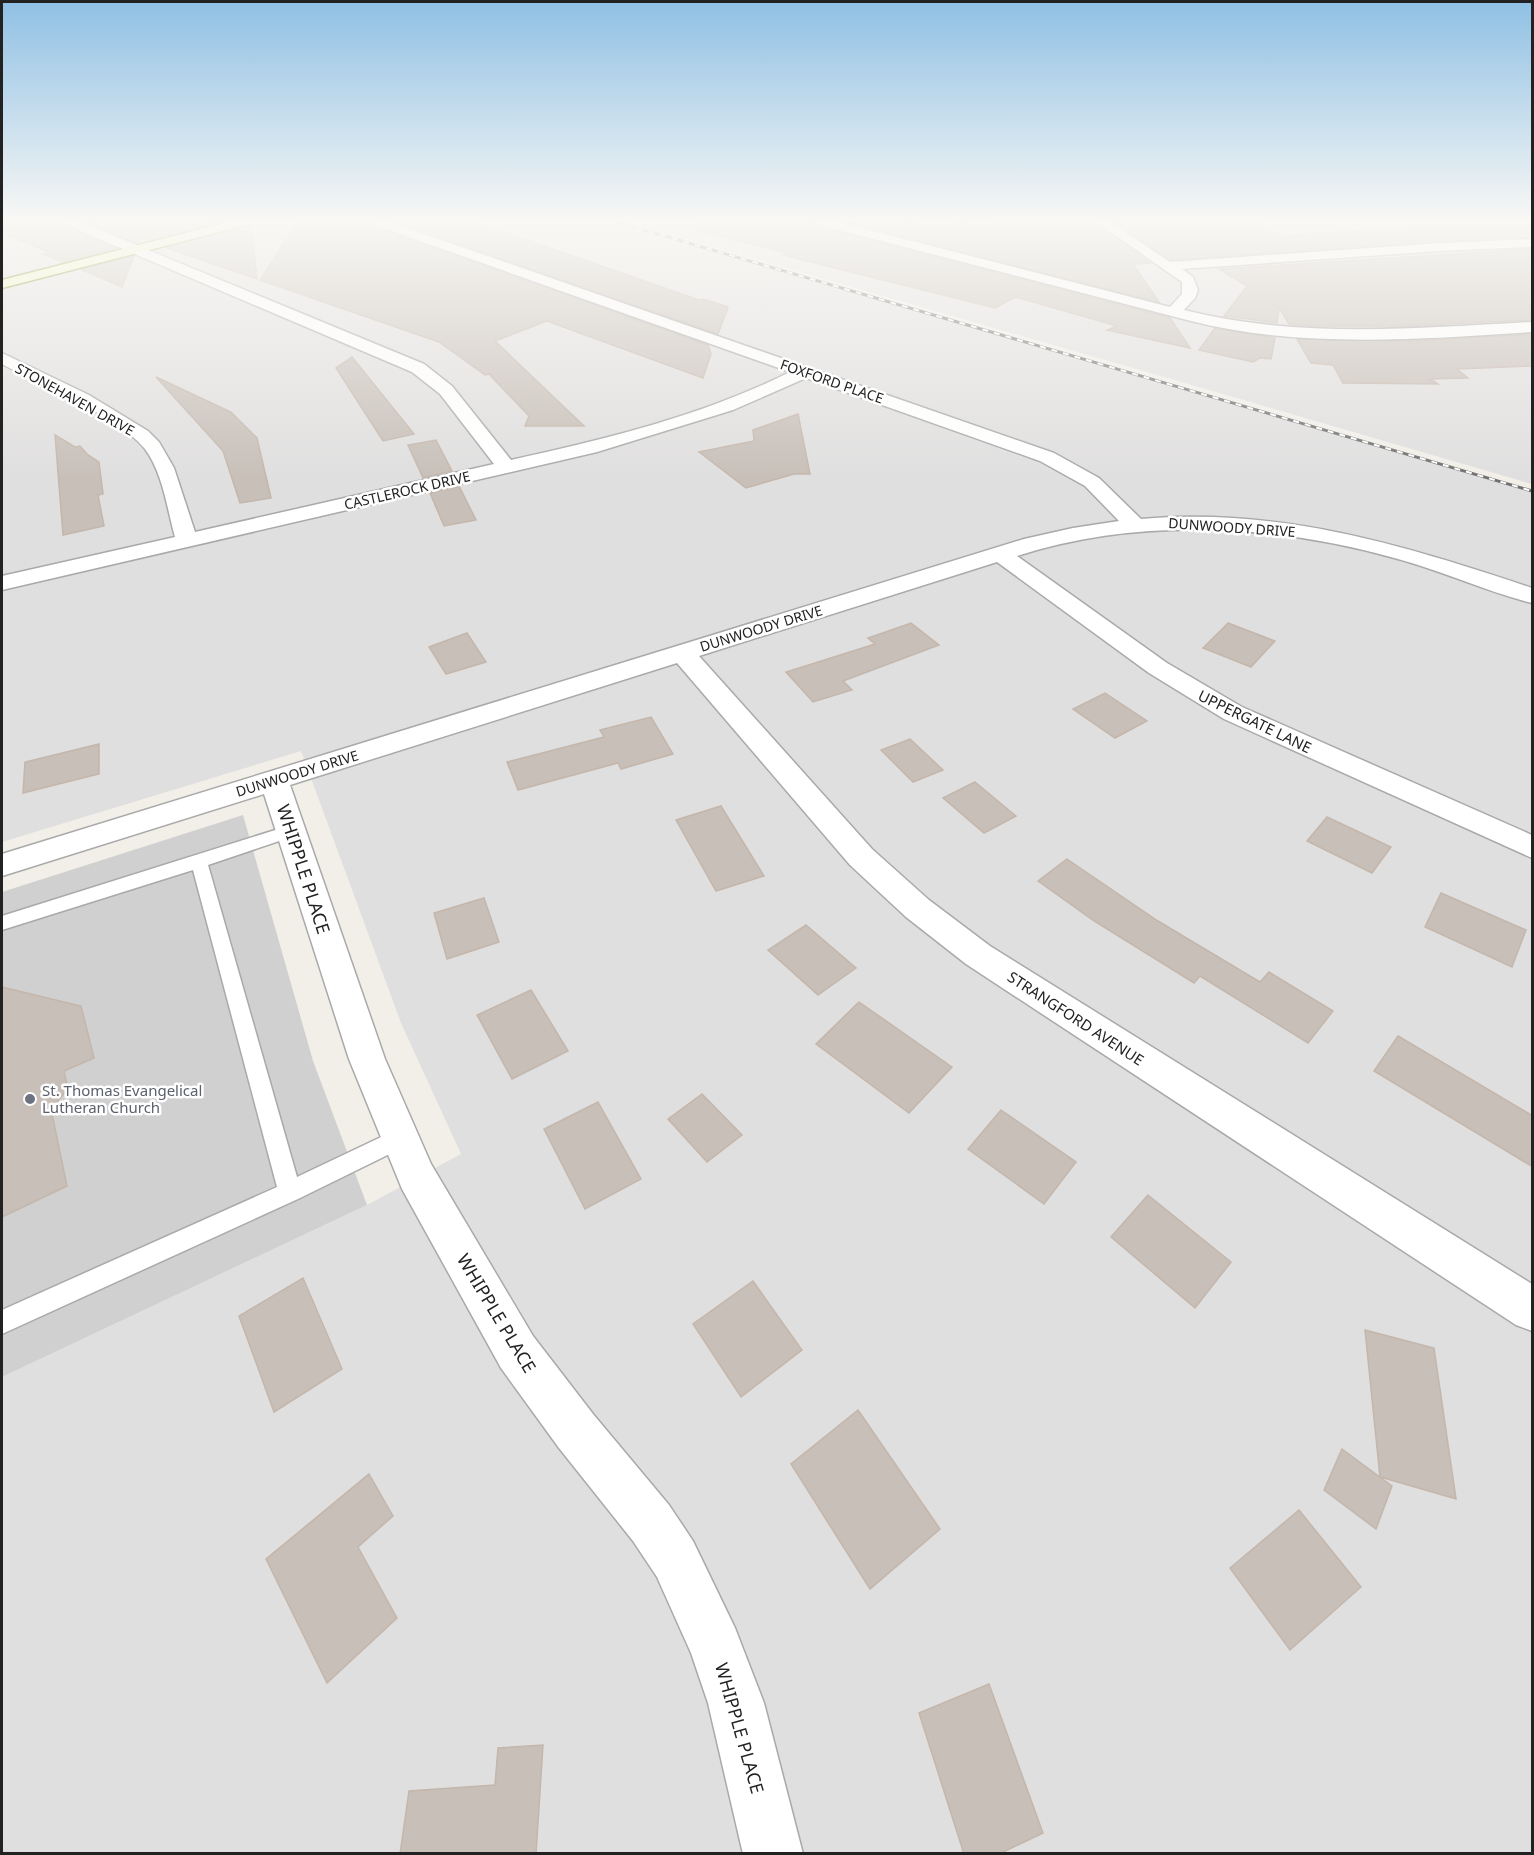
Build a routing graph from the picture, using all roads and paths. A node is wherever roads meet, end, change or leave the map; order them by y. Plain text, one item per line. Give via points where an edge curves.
1 (274, 308) edge
2 (621, 308) edge
3 (1156, 308) edge
4 (1178, 308) edge
5 (1173, 312) junction
6 (1533, 327) edge
7 (2, 358) edge
8 (804, 372) junction
9 (506, 467) junction
10 (1134, 524) junction
11 (187, 540) junction
12 (1000, 554) junction
13 (2, 583) edge
14 (1533, 596) edge
15 (682, 653) junction
16 (274, 780) junction
17 (291, 831) junction
18 (1533, 847) edge
19 (199, 862) junction
20 (2, 865) edge
21 (2, 923) edge
22 (400, 1138) junction
23 (290, 1192) junction
24 (1533, 1309) edge
25 (2, 1322) edge
26 (773, 1854) edge

1 - 9 street via 418,369 446,390
2 - 8 street, FOXFORD PLACE
3 - 5 street
4 - 5 street
5 - 6 street via 1226,324 1306,334
7 - 11 street, STONEHAVEN DRIVE via 143,436 165,467
8 - 9 street, CASTLEROCK DRIVE via 671,425
8 - 10 street, FOXFORD PLACE via 1047,457 1092,482
9 - 11 street, CASTLEROCK DRIVE
10 - 12 street, DUNWOODY DRIVE via 1068,534
10 - 14 street, DUNWOODY DRIVE via 1240,525 1348,540
11 - 13 street, CASTLEROCK DRIVE
12 - 15 street, DUNWOODY DRIVE
12 - 18 street, UPPERGATE LANE via 1158,668 1233,713
15 - 16 street, DUNWOODY DRIVE
15 - 24 street, STRANGFORD AVENUE via 861,857 944,931
16 - 17 street, WHIPPLE PLACE
16 - 20 street, DUNWOODY DRIVE
17 - 19 lane
17 - 22 street, WHIPPLE PLACE via 367,1059
19 - 21 lane
19 - 23 lane
22 - 23 lane
22 - 26 street, WHIPPLE PLACE via 416,1176 517,1352 675,1559 716,1647 736,1703
23 - 25 lane

